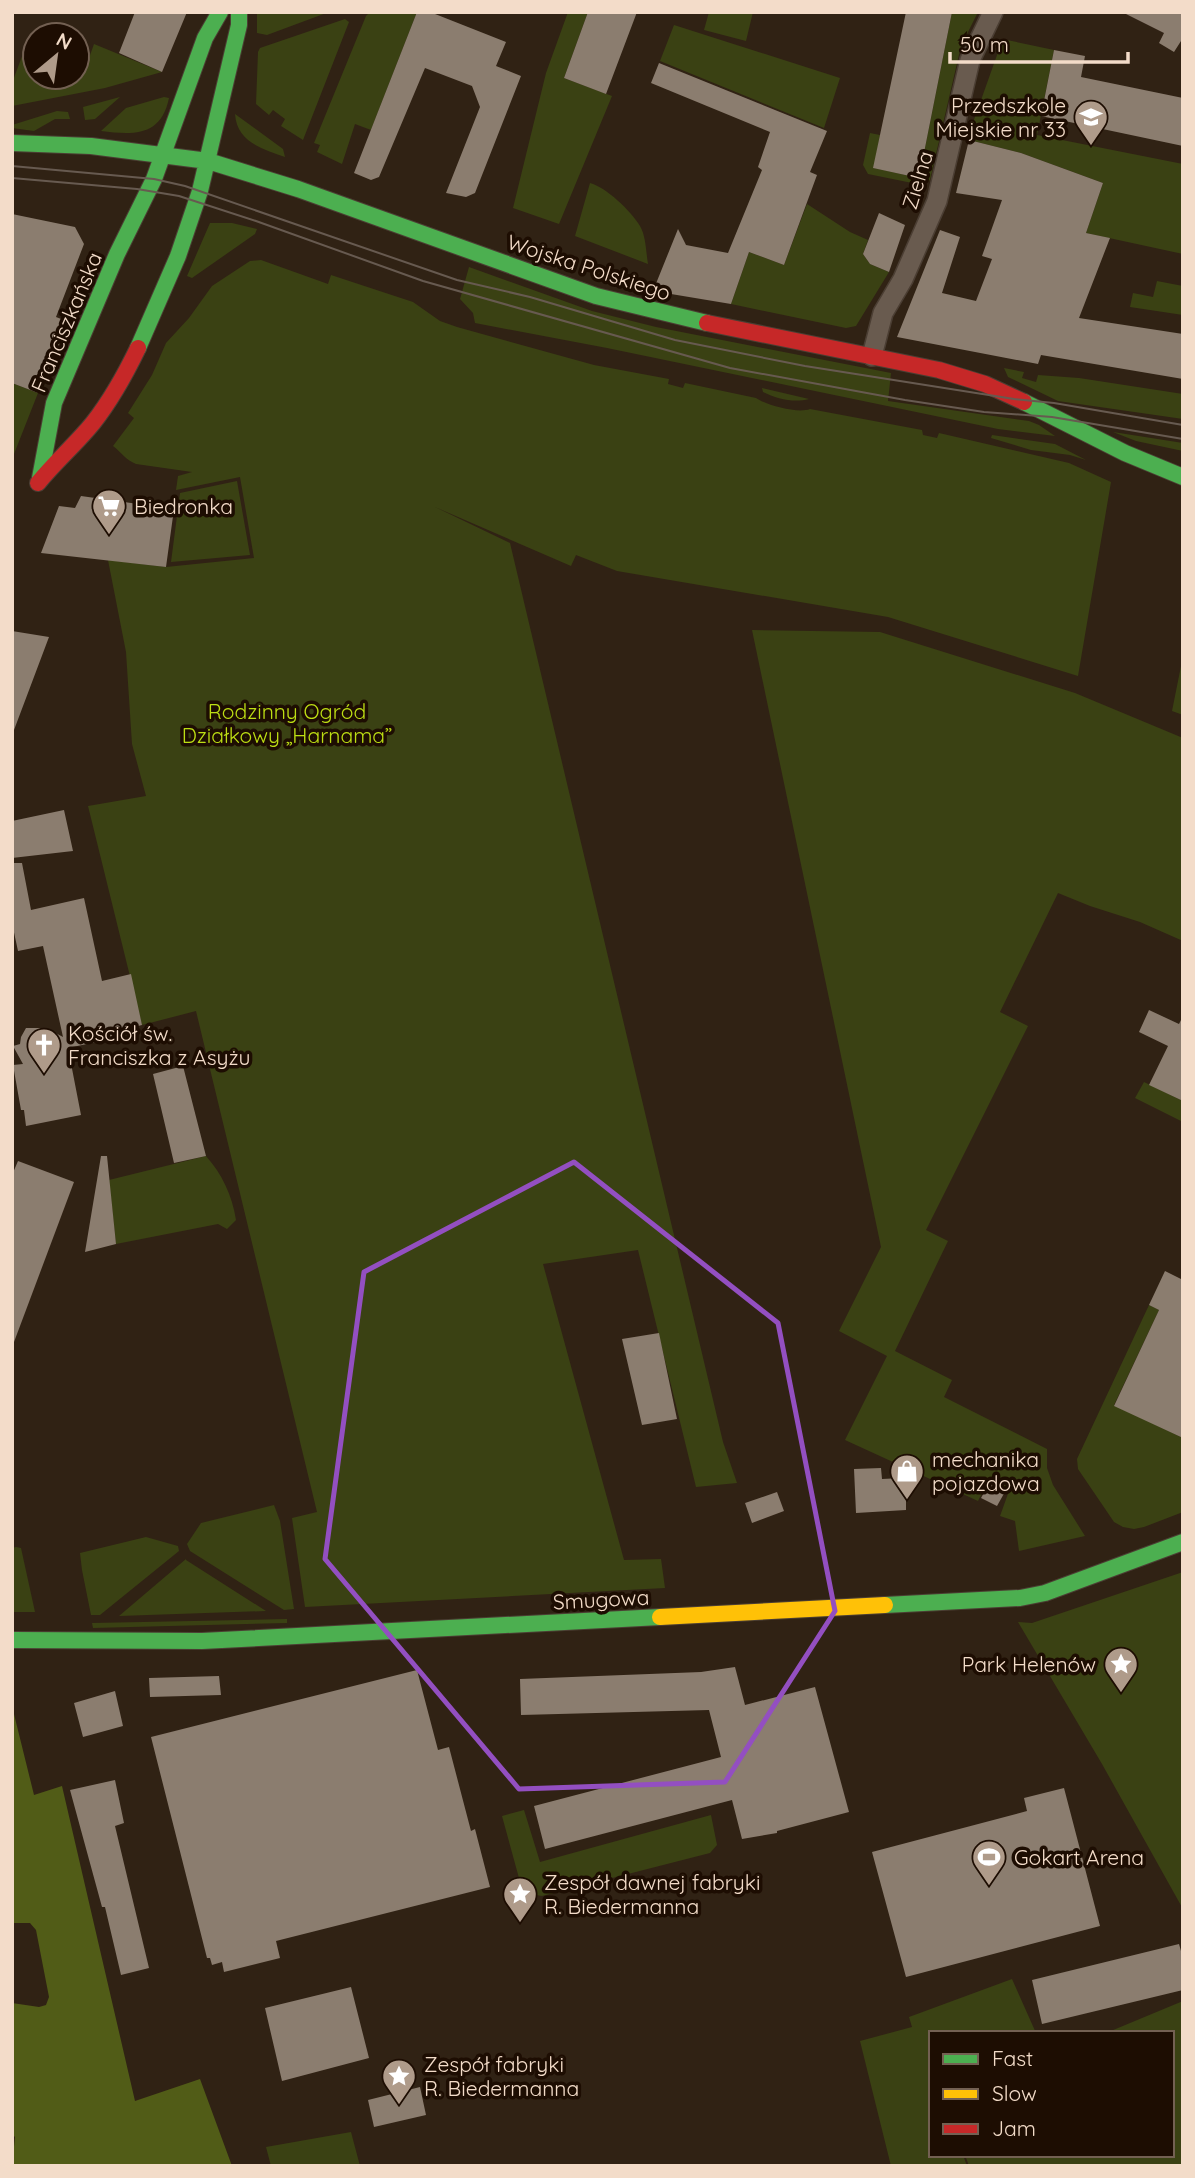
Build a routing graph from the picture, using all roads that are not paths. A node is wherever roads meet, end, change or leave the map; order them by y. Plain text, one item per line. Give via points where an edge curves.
1 (220, 12) edge
2 (239, 12) edge
3 (993, 12) edge
4 (12, 143) edge
5 (164, 154) junction
6 (208, 161) junction
7 (872, 356) junction
8 (1183, 477) edge
9 (1183, 1542) edge
10 (12, 1640) edge

1 - 5 main road, Franciszkańska via 205,38
2 - 6 main road, Franciszkańska
3 - 7 street, Zielna via 970,60 937,201 883,313
4 - 5 main road, Wojska Polskiego
5 - 6 main road, Wojska Polskiego
5 - 6 main road, Franciszkańska via 54,403 38,483 92,424 132,363 178,256
6 - 7 main road, Wojska Polskiego via 596,296
7 - 8 main road, Wojska Polskiego via 972,380 1038,408 1106,446
9 - 10 main road, Smugowa via 1020,1598 202,1641

